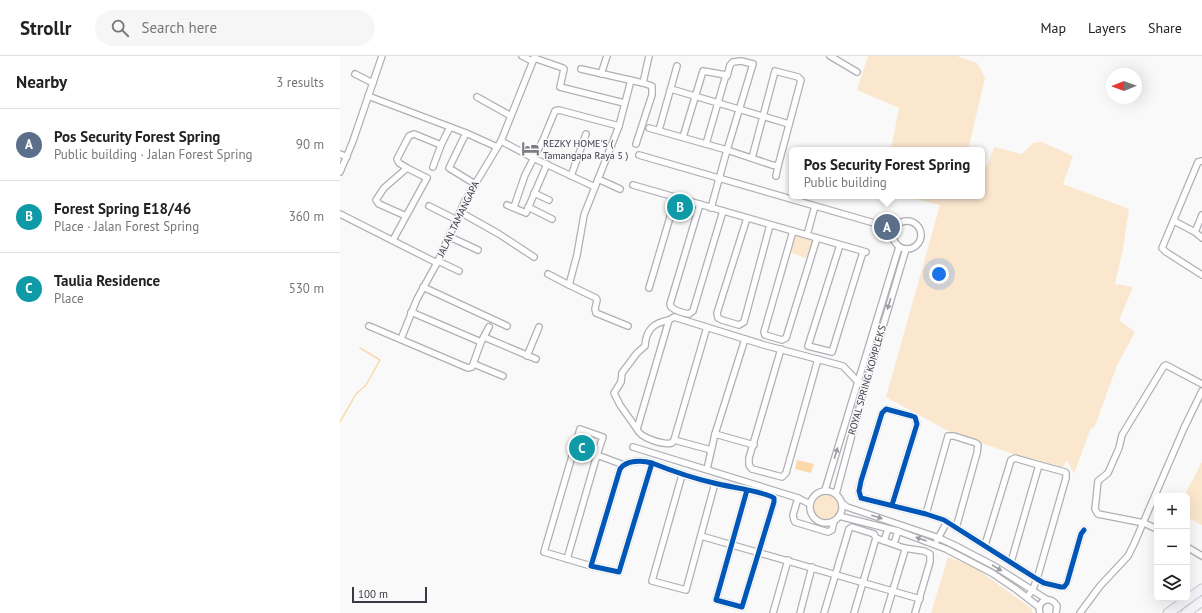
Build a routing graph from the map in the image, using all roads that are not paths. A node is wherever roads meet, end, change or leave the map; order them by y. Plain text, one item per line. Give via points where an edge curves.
1 (382, 56) edge
2 (522, 56) edge
3 (607, 56) edge
4 (649, 56) edge
5 (830, 56) edge
6 (534, 58) edge
7 (678, 66) dead end
8 (581, 69) dead end
9 (857, 72) dead end
10 (355, 74) dead end
11 (602, 74) junction
12 (726, 76) junction
13 (631, 80) junction
14 (373, 83) junction
15 (643, 83) junction
16 (671, 89) junction
17 (368, 96) junction
18 (696, 96) junction
19 (477, 97) dead end
20 (719, 102) junction
21 (624, 104) junction
22 (739, 109) junction
23 (511, 116) junction
24 (764, 116) junction
25 (789, 124) junction
26 (619, 126) junction
27 (450, 127) junction
28 (649, 128) dead end
29 (660, 130) junction
30 (466, 133) junction
31 (586, 134) dead end
32 (683, 137) junction
33 (501, 141) junction
34 (636, 144) dead end
35 (706, 144) junction
36 (441, 145) junction
37 (497, 147) junction
38 (727, 150) junction
39 (340, 154) edge
40 (639, 155) dead end
41 (346, 157) junction
42 (533, 158) junction
43 (752, 158) junction
44 (1202, 161) edge
45 (547, 164) junction
46 (778, 166) junction
47 (433, 167) dead end
48 (408, 168) junction
49 (340, 172) edge
50 (571, 176) junction
51 (776, 176) dead end
52 (719, 178) junction
53 (598, 179) junction
54 (475, 184) junction
55 (633, 184) dead end
56 (595, 187) junction
57 (620, 188) dead end
58 (534, 193) junction
59 (676, 197) junction
60 (789, 198) edge
61 (791, 199) edge
62 (549, 200) dead end
63 (700, 204) junction
64 (508, 205) dead end
65 (429, 206) dead end
66 (815, 206) junction
67 (528, 207) junction
68 (514, 208) junction
69 (711, 208) junction
70 (723, 211) junction
71 (460, 212) junction
72 (340, 214) edge
73 (1202, 215) edge
74 (406, 216) junction
75 (747, 218) junction
76 (552, 219) dead end
77 (457, 220) junction
78 (1174, 221) junction
79 (770, 224) junction
80 (881, 225) junction
81 (896, 226) junction
82 (793, 231) junction
83 (1195, 232) junction
84 (893, 234) junction
85 (807, 235) junction
86 (450, 237) junction
87 (817, 238) junction
88 (1202, 238) edge
89 (393, 240) junction
90 (840, 245) junction
91 (902, 248) junction
92 (478, 250) dead end
93 (534, 257) dead end
94 (437, 262) junction
95 (458, 271) dead end
96 (548, 274) dead end
97 (1202, 276) edge
98 (569, 285) junction
99 (423, 287) junction
100 (649, 288) dead end
101 (412, 312) junction
102 (669, 320) junction
103 (369, 326) dead end
104 (508, 326) dead end
105 (628, 326) dead end
106 (489, 327) dead end
107 (539, 327) dead end
108 (707, 327) junction
109 (401, 339) junction
110 (745, 339) junction
111 (483, 340) junction
112 (781, 350) junction
113 (527, 356) junction
114 (536, 359) dead end
115 (818, 359) junction
116 (474, 364) junction
117 (503, 376) dead end
118 (858, 382) junction
119 (1202, 384) edge
120 (864, 390) junction
121 (1202, 391) edge
122 (637, 429) junction
123 (715, 434) junction
124 (674, 440) junction
125 (754, 445) junction
126 (633, 447) dead end
127 (711, 450) junction
128 (597, 455) junction
129 (652, 463) junction
130 (624, 464) junction
131 (1039, 465) junction
132 (698, 467) junction
133 (706, 469) junction
134 (682, 475) junction
135 (695, 478) junction
136 (702, 480) junction
137 (715, 484) junction
138 (747, 490) junction
139 (825, 490) junction
140 (836, 494) junction
141 (798, 498) junction
142 (842, 503) junction
143 (810, 504) junction
144 (892, 505) junction
145 (926, 514) junction
146 (836, 519) junction
147 (947, 522) junction
148 (1144, 522) junction
149 (1154, 527) edge
150 (956, 528) junction
151 (888, 529) junction
152 (1084, 530) dead end
153 (898, 532) junction
154 (701, 536) junction
155 (876, 538) junction
156 (939, 538) junction
157 (884, 541) junction
158 (894, 544) junction
159 (936, 544) junction
160 (732, 545) junction
161 (985, 545) junction
162 (904, 548) junction
163 (1190, 549) edge
164 (759, 552) junction
165 (1202, 556) edge
166 (567, 559) junction
167 (788, 560) junction
168 (1011, 562) junction
169 (591, 566) junction
170 (812, 567) junction
171 (836, 574) junction
172 (1037, 579) junction
173 (863, 583) junction
174 (1202, 589) edge
175 (892, 591) junction
176 (1032, 591) junction
177 (1026, 597) junction
178 (920, 599) junction
179 (1046, 600) junction
180 (1202, 601) edge
181 (1040, 610) edge
182 (1188, 612) edge
183 (773, 613) edge
184 (800, 613) edge
185 (824, 613) edge
186 (854, 613) edge
187 (886, 613) edge
188 (915, 613) edge
189 (1056, 613) edge
190 (1080, 613) edge
191 (1168, 613) edge

1 - 14 street
2 - 6 street
3 - 11 street
4 - 15 street
5 - 9 street
6 - 21 street via 564,69 560,87
6 - 23 street, JALAN TAMANGAPA
7 - 16 street
8 - 11 street
10 - 14 street
11 - 13 street
12 - 18 street via 703,71
12 - 20 street
12 - 22 street via 733,62 753,64
13 - 15 street
13 - 21 street
14 - 17 street
15 - 34 street via 652,86 653,90
16 - 18 street
16 - 29 street
17 - 27 street
17 - 41 street
18 - 20 street
18 - 32 street
19 - 23 street
20 - 22 street
20 - 35 street
21 - 26 street
22 - 24 street
22 - 38 street
23 - 33 street, JALAN TAMANGAPA
24 - 25 street
24 - 25 street via 775,71 798,77 801,80
24 - 43 street
25 - 46 street
26 - 42 street via 556,110
26 - 53 street
27 - 30 street
27 - 36 street
28 - 29 street
29 - 32 street
30 - 37 street
30 - 54 street via 449,168
31 - 50 street
32 - 35 street
33 - 37 street, JALAN TAMANGAPA
33 - 42 street
35 - 38 street
36 - 47 street
36 - 48 street via 416,134 410,135 397,160
37 - 54 street, JALAN TAMANGAPA
38 - 43 street
38 - 52 street
39 - 41 street
40 - 52 street
41 - 49 street
42 - 45 street
42 - 68 street
43 - 46 street
44 - 78 street via 1198,162
45 - 50 street
45 - 58 street
46 - 51 street
48 - 74 street via 427,178
48 - 74 street via 384,188 376,200 378,204
50 - 56 street
52 - 60 street
52 - 69 street
53 - 56 street
53 - 57 street
54 - 71 street, JALAN TAMANGAPA
55 - 59 street
56 - 98 street via 584,215
58 - 62 street
58 - 67 street
59 - 63 street
59 - 100 street
61 - 66 street
63 - 69 street
63 - 70 street via 670,304 673,309 689,314 693,311
64 - 68 street
65 - 77 street
66 - 80 street
66 - 85 street
67 - 68 street via 525,213
67 - 76 street
69 - 70 street
70 - 75 street
71 - 77 street, JALAN TAMANGAPA
71 - 93 street
72 - 89 street, JALAN TAMANGAPA
73 - 83 street
74 - 89 street
75 - 79 street
75 - 79 street via 717,312 718,318 739,325 744,322
77 - 86 street, JALAN TAMANGAPA
78 - 83 street
78 - 97 street via 1164,241 1163,250
79 - 82 street
80 - 81 street
80 - 84 street
81 - 84 street
81 - 91 street via 909,221 920,230 917,244 912,248
82 - 85 street
82 - 87 street via 764,332 765,335 782,340 786,338
83 - 88 street
84 - 91 street via 895,242
85 - 87 street
86 - 92 street
86 - 94 street, JALAN TAMANGAPA
87 - 90 street
89 - 94 street, JALAN TAMANGAPA
90 - 90 street via 864,252 832,352 808,346
91 - 118 street, ROYAL SPRING KOMPLEKS via 893,266
91 -> 120 street, ROYAL SPRING KOMPLEKS via 901,267
94 - 95 street
94 - 99 street
96 - 98 street
98 - 105 street via 596,298 596,313
99 - 101 street
99 - 104 street
101 - 109 street
101 - 111 street
102 - 108 street via 672,317
102 - 122 street
102 - 122 street via 659,322 651,328 646,336 645,346 622,373 621,382 614,393
103 - 109 street
106 - 111 street
107 - 113 street
108 - 110 street
108 - 124 street
109 - 116 street via 468,368
110 - 112 street
110 - 123 street
111 - 113 street
111 - 116 street
112 - 115 street
112 - 125 street
113 - 114 street
115 - 118 street via 843,366
115 - 125 street via 786,473 782,477 752,469 749,462
116 - 117 street
118 - 120 street
139 -> 118 street, ROYAL SPRING KOMPLEKS
119 - 148 street via 1164,366 1122,435 1108,473 1098,481 1095,509 1097,513
120 - 140 street, ROYAL SPRING KOMPLEKS
121 - 148 street
122 - 124 street via 642,436 666,444
123 - 125 street
123 - 127 street
124 - 127 street
126 - 132 street
127 - 133 street
128 - 130 street
128 - 166 street
128 - 166 street via 603,437 580,429 544,552
129 - 130 street via 643,461
129 - 134 street
129 - 169 street via 619,572
130 - 169 street via 620,469
131 - 161 street via 1016,458 1011,460
131 - 168 street
131 - 172 street via 1065,472 1066,475
132 - 133 street
132 - 135 street
133 - 136 street
133 - 141 street
134 - 135 street
134 - 154 street via 652,581 686,590
135 - 136 street
136 - 137 street
137 - 138 street
137 - 154 street
138 - 160 street
138 - 164 street via 772,496 774,500
139 - 140 street
139 - 143 street via 816,494
140 - 142 street
141 - 143 street
141 - 146 street via 793,516 795,522 828,532 832,530
142 - 146 street via 842,510
142 -> 156 street via 847,507
143 - 146 street via 811,513 817,520 825,523
144 - 144 street via 861,498 859,495 880,421 886,409 912,416 917,424
144 - 145 street
145 - 147 street
145 - 150 street via 948,436 976,443 977,453
146 - 151 street
147 - 150 street
147 - 156 street
148 - 149 street
148 - 190 street via 1128,556 1100,586
150 - 161 street
151 - 153 street
151 - 157 street
152 - 172 street via 1065,586 1062,588
153 - 158 street
159 -> 153 street
154 - 160 street
155 - 157 street
155 - 171 street via 872,533 850,528
155 - 173 street
156 - 159 street
156 -> 176 street via 996,567
157 - 158 street
158 - 162 street
159 - 177 street via 982,568
160 - 164 street
160 - 164 street via 716,600 742,607
161 - 168 street
162 - 175 street
162 - 178 street via 924,551 931,556
163 - 165 street
164 - 167 street
166 - 169 street
167 - 170 street
167 - 183 street
168 - 172 street
170 - 171 street
170 - 184 street
171 - 173 street
171 - 185 street
172 - 176 street
173 - 175 street
173 - 186 street
174 - 191 main road
175 - 178 street
175 - 187 street
176 - 177 street
176 - 179 street
177 - 181 street
178 - 188 street
179 - 181 street via 1043,601
179 - 189 street via 1050,599 1055,603
180 - 182 main road

